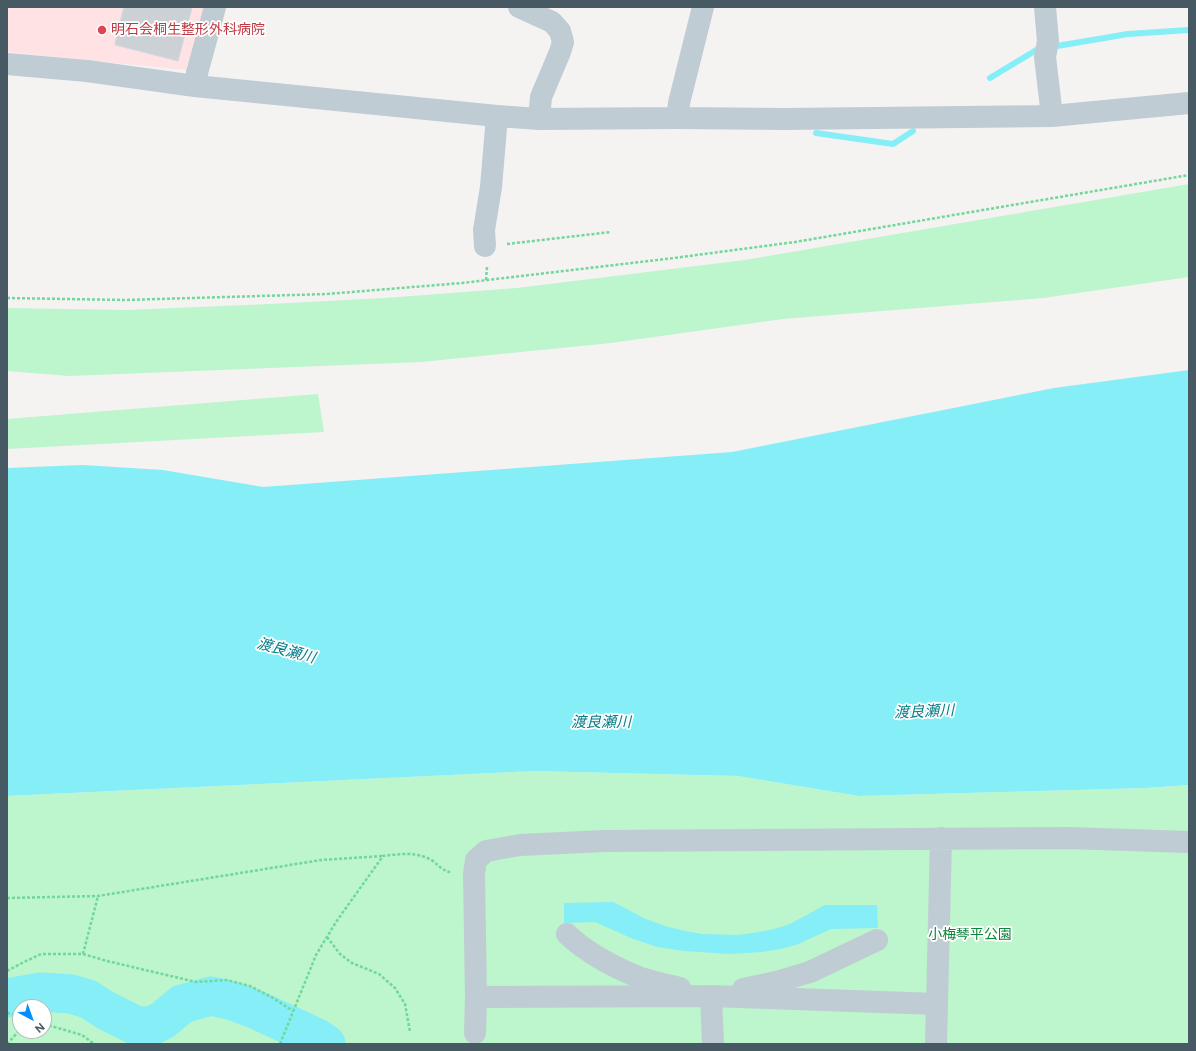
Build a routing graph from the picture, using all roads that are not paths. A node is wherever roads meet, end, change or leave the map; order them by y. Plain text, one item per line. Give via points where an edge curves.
1 (215, 7) edge
2 (518, 7) edge
3 (703, 7) edge
4 (1045, 7) edge
5 (7, 64) edge
6 (195, 86) junction
7 (1189, 103) edge
8 (497, 116) junction
9 (1052, 116) junction
10 (677, 118) junction
11 (539, 119) junction
12 (485, 246) road end
13 (941, 838) junction
14 (1189, 842) edge
15 (566, 934) dead end
16 (877, 940) dead end
17 (476, 996) junction
18 (711, 996) junction
19 (936, 1004) junction
20 (475, 1033) dead end
21 (713, 1044) edge
22 (936, 1044) edge

1 - 6 street
2 - 11 street via 552,22 560,31 563,42 540,98
3 - 10 street
4 - 9 street via 1048,41 1045,57
5 - 6 street via 87,71
6 - 8 street
7 - 9 street
8 - 11 street
8 - 12 street via 491,187 484,230
9 - 10 street
10 - 11 street
13 - 14 street via 1068,838
13 - 17 street via 604,841 520,846 486,852 476,860 474,874
13 - 19 street
15 - 18 street via 577,944 642,978
16 - 18 street via 810,972
17 - 18 street
17 - 20 street
18 - 19 street
18 - 21 street
19 - 22 street

